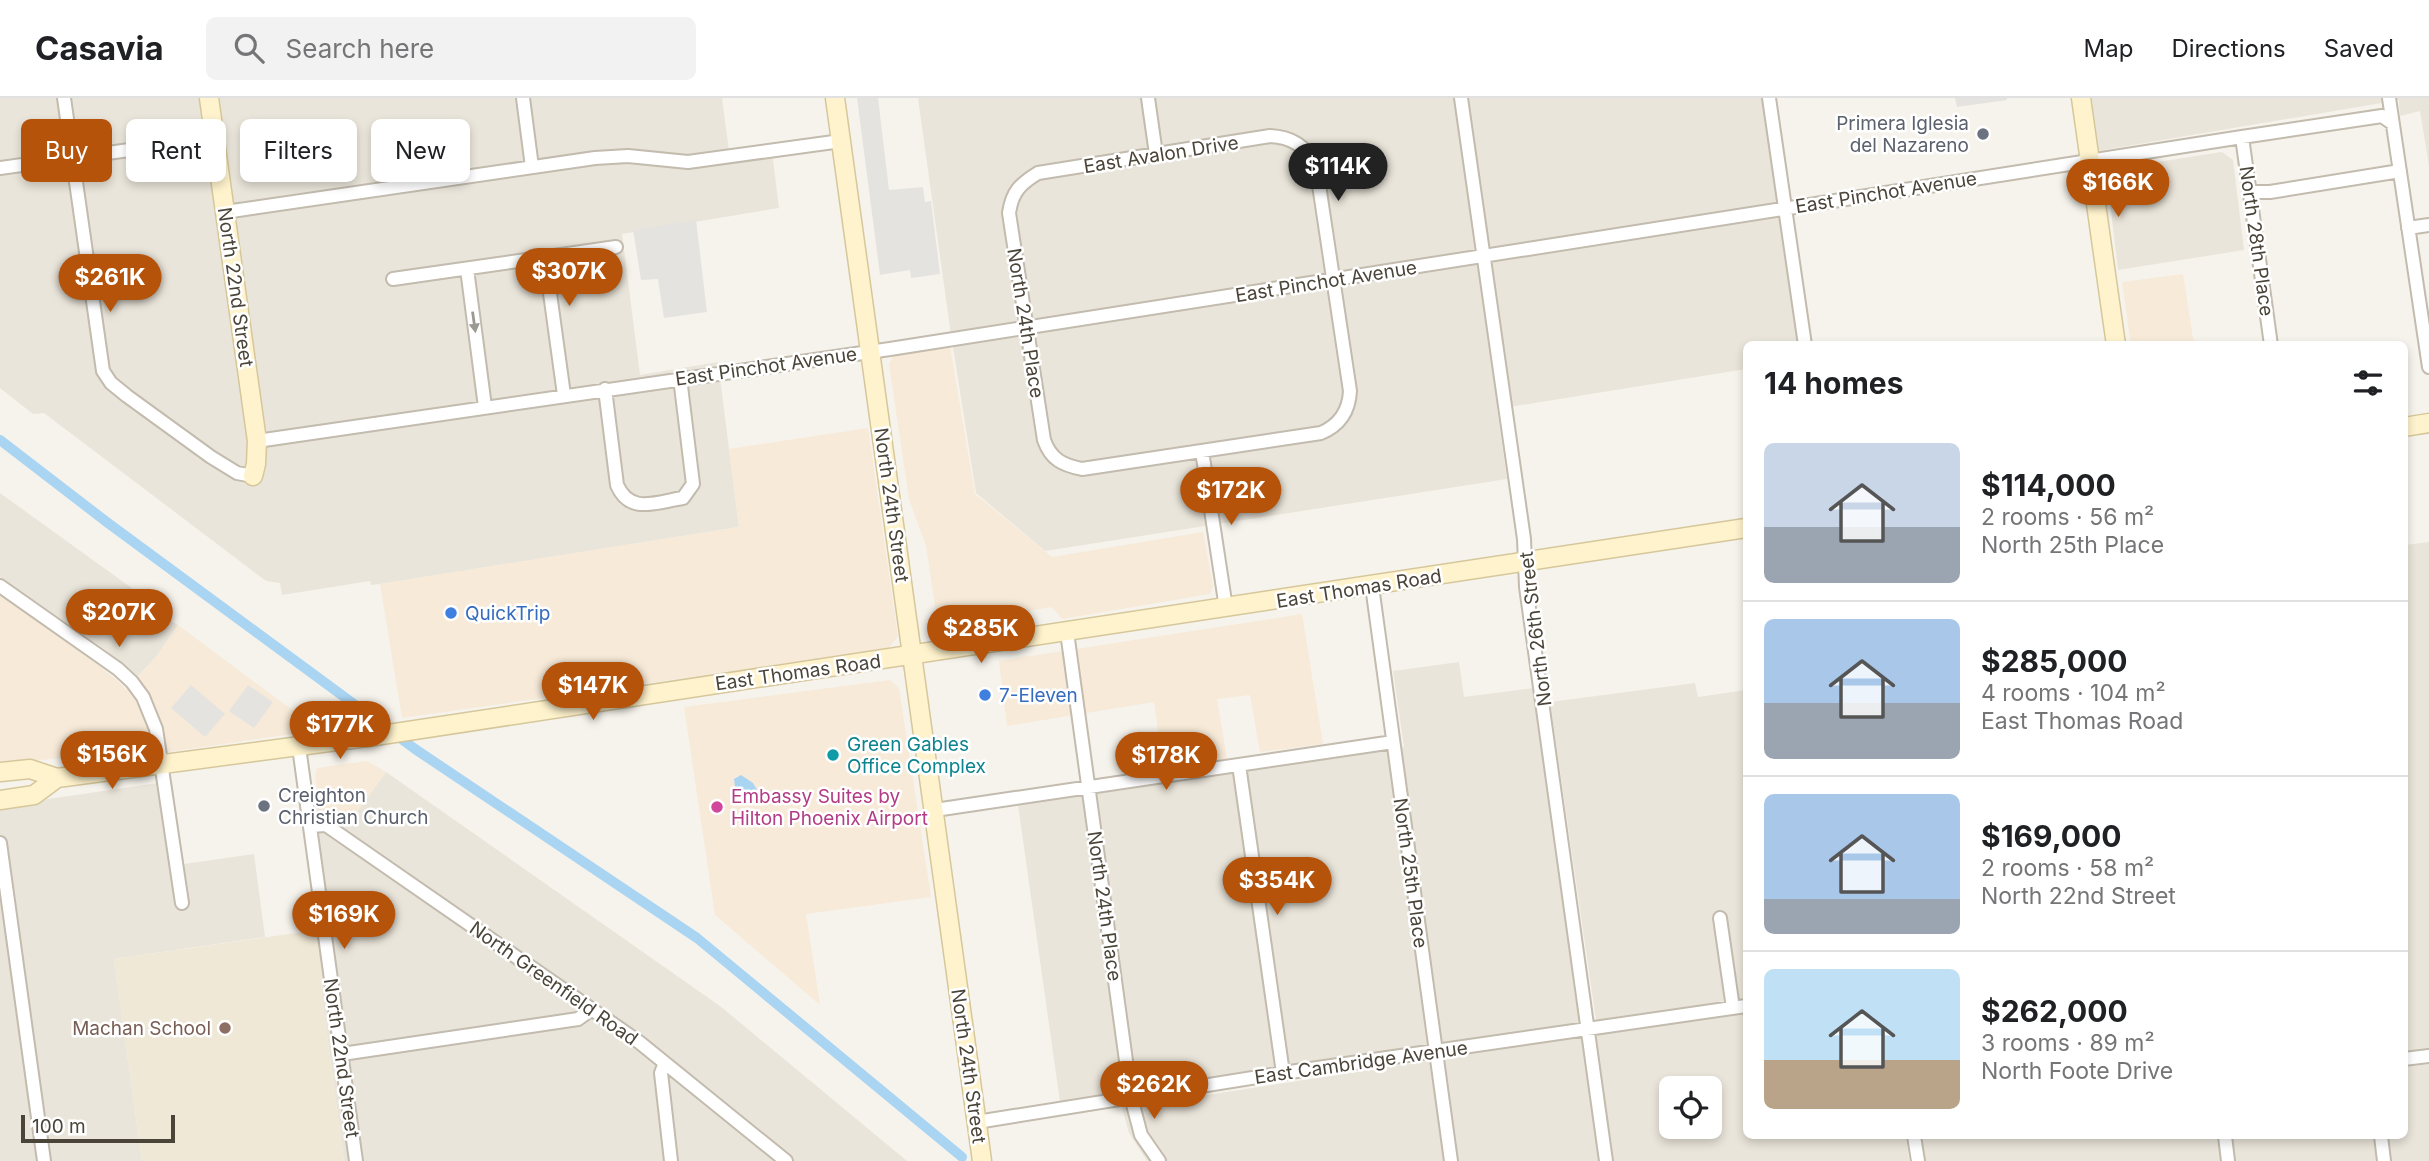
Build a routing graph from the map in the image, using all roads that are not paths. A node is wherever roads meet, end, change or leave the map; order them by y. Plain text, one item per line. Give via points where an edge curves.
1 (64, 98) edge
2 (209, 98) edge
3 (523, 98) edge
4 (835, 98) edge
5 (1148, 98) edge
6 (1461, 98) edge
7 (1769, 98) edge
8 (2081, 98) edge
9 (2389, 98) edge
10 (67, 119) edge
11 (212, 119) edge
12 (2392, 123) junction
13 (2242, 137) junction
14 (841, 141) junction
15 (1156, 155) junction
16 (2090, 161) junction
17 (21, 165) edge
18 (533, 167) junction
19 (0, 168) edge
20 (2400, 172) junction
21 (75, 182) edge
22 (221, 182) edge
23 (1021, 183) joint
24 (2251, 192) junction
25 (1784, 208) junction
26 (225, 212) junction
27 (2429, 225) edge
28 (2408, 228) junction
29 (616, 247) dead end
30 (545, 257) junction
31 (1483, 257) junction
32 (467, 269) junction
33 (393, 279) dead end
34 (1333, 280) junction
35 (1026, 326) junction
36 (1804, 341) edge
37 (2115, 341) edge
38 (2270, 341) edge
39 (870, 351) junction
40 (2429, 367) edge
41 (680, 378) junction
42 (604, 389) junction
43 (564, 395) junction
44 (485, 407) junction
45 (2429, 423) edge
46 (2408, 426) edge
47 (257, 441) junction
48 (1202, 451) junction
49 (253, 476) joint
50 (1743, 528) edge
51 (1525, 562) junction
52 (0, 586) edge
53 (1372, 586) junction
54 (1226, 608) junction
55 (1067, 632) junction
56 (913, 656) junction
57 (1392, 742) junction
58 (299, 747) junction
59 (163, 765) junction
60 (1239, 765) junction
61 (0, 772) edge
62 (57, 778) junction
63 (1088, 787) junction
64 (0, 800) edge
65 (935, 810) junction
66 (310, 826) junction
67 (0, 843) edge
68 (182, 903) dead end
69 (1720, 918) dead end
70 (1743, 1006) edge
71 (1732, 1008) junction
72 (592, 1009) junction
73 (1588, 1029) junction
74 (1436, 1051) junction
75 (342, 1054) junction
76 (2429, 1056) edge
77 (2408, 1059) edge
78 (665, 1063) junction
79 (1283, 1073) junction
80 (1131, 1097) junction
81 (977, 1122) junction
82 (1914, 1139) edge
83 (2224, 1139) edge
84 (2381, 1139) edge
85 (982, 1155) edge
86 (44, 1161) edge
87 (356, 1161) edge
88 (671, 1161) edge
89 (786, 1161) edge
90 (1159, 1161) edge
91 (1451, 1161) edge
92 (1606, 1161) edge
93 (1918, 1161) edge
94 (2228, 1161) edge
95 (2384, 1161) edge

1 - 10 street
2 - 11 main road, North 22nd Street
3 - 18 street
4 - 14 main road, North 24th Street
5 - 15 street
6 - 31 street, North 26th Street
7 - 25 street
8 - 16 main road
9 - 12 street
12 - 13 street, East Pinchot Avenue via 2382,116
12 - 20 street
13 - 16 street, East Pinchot Avenue
13 - 24 street, North 28th Place
14 - 18 street via 703,161 616,156
14 - 39 main road, North 24th Street
15 - 23 street, East Avalon Drive via 1038,173
15 - 34 street, East Avalon Drive via 1270,136 1302,145 1316,165
16 - 25 street, East Pinchot Avenue
16 - 37 main road
17 - 19 street
18 - 26 street
20 - 24 street
20 - 28 street
21 - 49 street via 103,371 127,396 211,457 237,473
22 - 26 main road, North 22nd Street
23 - 35 street, North 24th Place via 1010,214
24 - 38 street, North 28th Place
25 - 31 street, East Pinchot Avenue
25 - 36 street
26 - 47 main road, North 22nd Street
27 - 28 street
28 - 40 street
29 - 30 street
30 - 32 street
30 - 43 street
31 - 34 street, East Pinchot Avenue
31 - 51 street, North 26th Street
32 - 33 street
32 -> 44 street
34 - 35 street, East Pinchot Avenue
34 - 48 street via 1350,391 1344,416 1321,433
35 - 39 street, East Pinchot Avenue
35 - 48 street, North 24th Place via 1044,440 1058,462 1082,470
39 - 41 street, East Pinchot Avenue
39 - 56 main road, North 24th Street
41 - 42 street, East Pinchot Avenue
41 - 42 street via 693,484 683,498 642,505 622,497 617,485
42 - 43 street, East Pinchot Avenue
43 - 44 street, East Pinchot Avenue
44 - 47 street, East Pinchot Avenue
45 - 46 main road
47 - 49 main road, North 22nd Street
48 - 54 street
50 - 51 main road, East Thomas Road
51 - 53 main road, East Thomas Road
51 - 73 street, North 26th Street
52 - 59 street via 132,682 152,716
53 - 54 main road, East Thomas Road
53 - 57 street, North 25th Place
54 - 55 main road, East Thomas Road
55 - 56 main road, East Thomas Road
55 - 63 street, North 24th Place
56 - 58 main road, East Thomas Road
56 - 65 main road, North 24th Street
57 - 60 street
57 - 74 street, North 25th Place
58 - 59 main road, East Thomas Road
58 - 66 street, North 22nd Street
59 - 62 main road, East Thomas Road
59 - 68 street
60 - 63 street
60 - 79 street
61 - 62 main road, East Thomas Road via 30,769
62 - 64 main road, East Thomas Road via 34,795
63 - 65 street
63 - 80 street, North 24th Place
65 - 81 main road, North 24th Street
66 - 72 street, North Greenfield Road via 326,825
66 - 75 street, North 22nd Street
67 - 86 street
69 - 71 street
70 - 71 street, East Cambridge Avenue
71 - 73 street, East Cambridge Avenue
72 - 75 street via 578,1019
72 - 78 street, North Greenfield Road
73 - 74 street, East Cambridge Avenue
73 - 92 street, North 26th Street
74 - 79 street, East Cambridge Avenue
74 - 91 street, North 25th Place
75 - 87 street, North 22nd Street
76 - 77 street
78 - 88 street via 661,1073
78 - 89 street, North Greenfield Road
79 - 80 street, East Cambridge Avenue
80 - 81 street, East Cambridge Avenue
80 - 90 street, North 24th Place via 1140,1135
81 - 85 main road, North 24th Street
82 - 93 street
83 - 94 street
84 - 95 street

